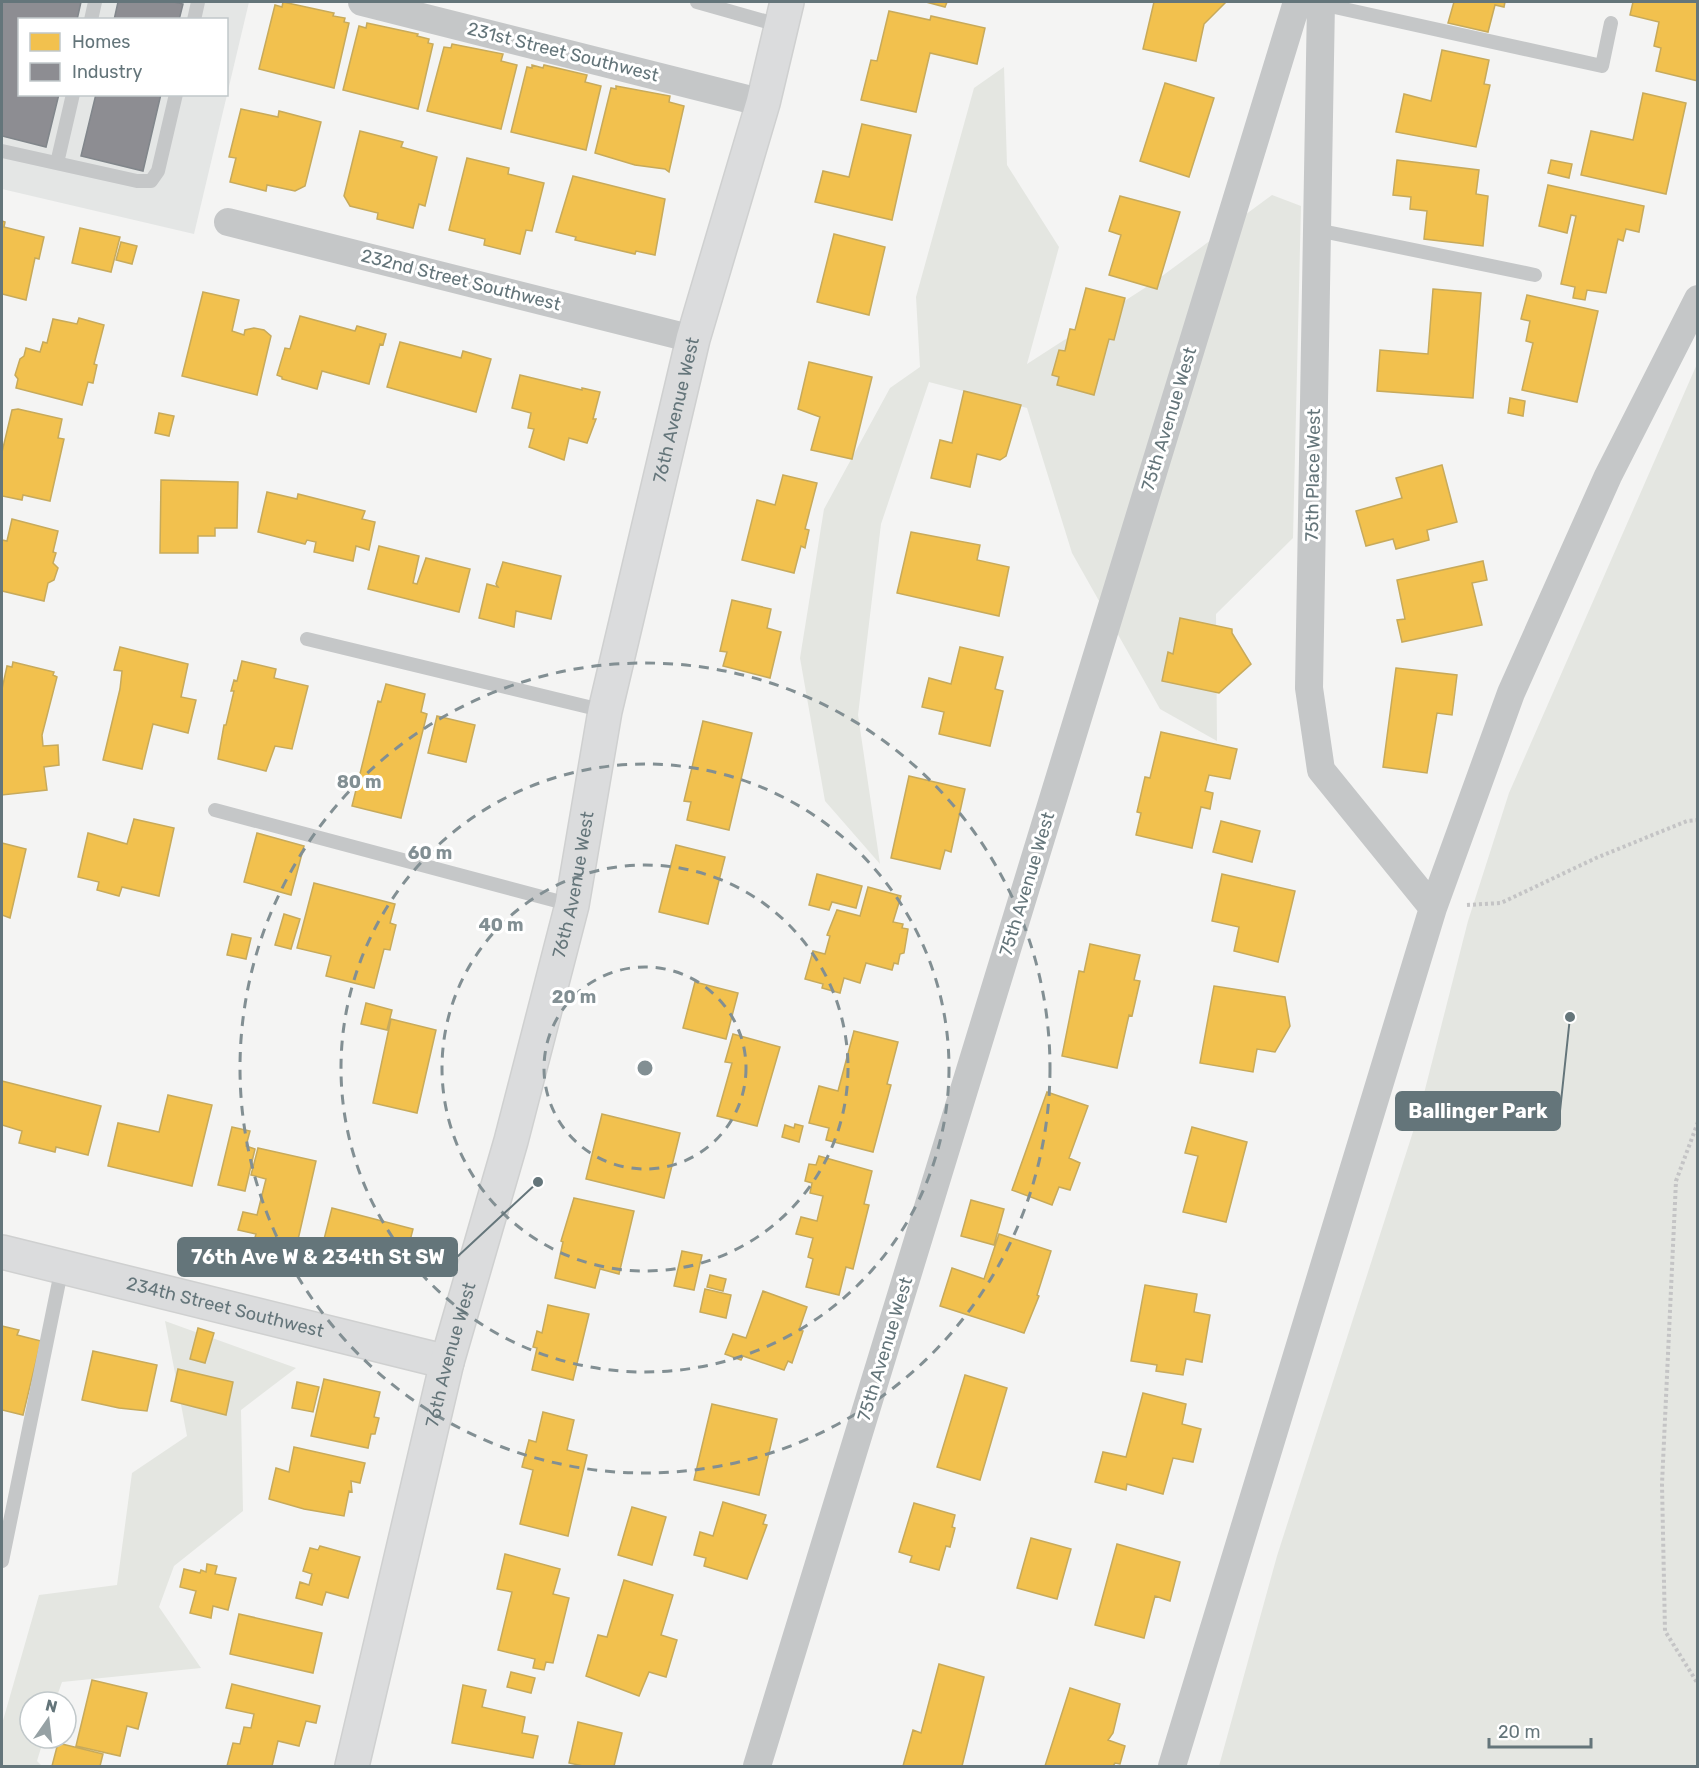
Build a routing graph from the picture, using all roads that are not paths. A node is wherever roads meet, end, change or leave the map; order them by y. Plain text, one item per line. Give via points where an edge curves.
1 (95, 2) edge
2 (198, 2) edge
3 (362, 2) edge
4 (697, 2) edge
5 (1313, 2) edge
6 (784, 14) edge
7 (91, 18) edge
8 (194, 18) edge
9 (1611, 23) dead end
10 (73, 96) edge
11 (176, 96) edge
12 (763, 103) junction
13 (2, 151) edge
14 (57, 163) junction
15 (228, 222) dead end
16 (1317, 230) junction
17 (1535, 275) dead end
18 (1698, 299) edge
19 (693, 339) junction
20 (307, 639) dead end
21 (605, 711) junction
22 (215, 810) dead end
23 (572, 905) junction
24 (1433, 908) junction
25 (2, 1252) edge
26 (62, 1267) junction
27 (447, 1362) junction
28 (2, 1561) edge
29 (352, 1767) edge
30 (757, 1767) edge
31 (1172, 1767) edge

1 - 7 lane
2 - 8 lane
3 - 12 street, 231st Street Southwest
4 - 6 lane
5 - 9 lane via 1602,66
5 - 16 street, 75th Place West
5 - 30 street, 75th Avenue West
6 - 12 street, 76th Avenue West
10 - 14 lane
11 - 14 lane via 158,171 151,181
12 - 19 street, 76th Avenue West
13 - 14 lane
15 - 19 street, 232nd Street Southwest
16 - 17 lane
16 - 24 street, 75th Place West via 1309,688 1321,770
18 - 24 street via 1608,476 1511,693
19 - 21 street, 76th Avenue West
20 - 21 lane
21 - 23 street, 76th Avenue West
22 - 23 lane
23 - 27 street, 76th Avenue West via 511,1141
24 - 31 street
25 - 26 street, 234th Street Southwest
26 - 27 street, 234th Street Southwest
26 - 28 lane
27 - 29 street, 76th Avenue West

